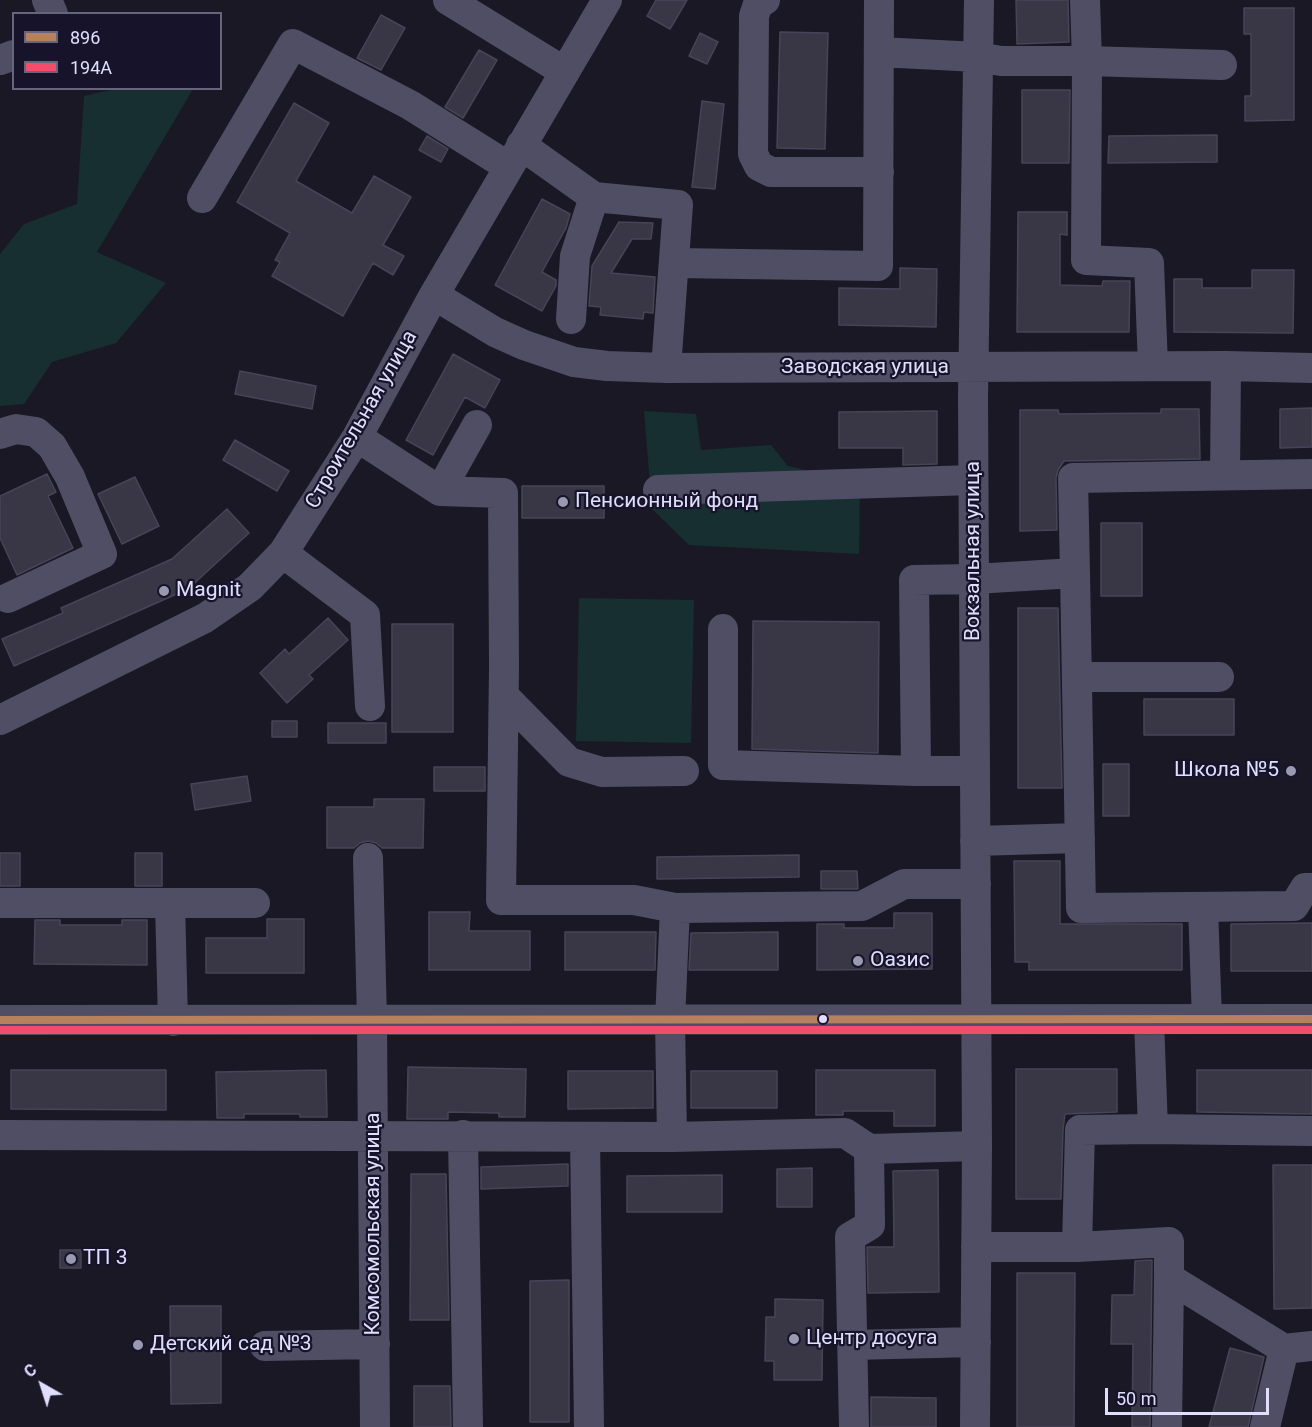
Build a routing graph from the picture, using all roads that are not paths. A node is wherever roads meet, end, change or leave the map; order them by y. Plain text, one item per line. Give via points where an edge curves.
1 (448, 0) edge
2 (607, 0) edge
3 (765, 0) edge
4 (879, 0) edge
5 (979, 0) edge
6 (1085, 0) edge
7 (879, 52) junction
8 (978, 57) junction
9 (1087, 61) junction
10 (1222, 65) dead end
11 (565, 72) junction
12 (515, 156) junction
13 (879, 172) junction
14 (594, 197) junction
15 (201, 198) dead end
16 (675, 263) junction
17 (434, 295) junction
18 (571, 319) dead end
19 (1153, 366) junction
20 (1226, 366) junction
21 (973, 367) junction
22 (666, 368) junction
23 (1312, 368) edge
24 (477, 425) dead end
25 (0, 434) edge
26 (357, 437) junction
27 (1312, 474) edge
28 (1225, 475) junction
29 (973, 480) junction
30 (658, 490) dead end
31 (440, 491) junction
32 (283, 553) junction
33 (1075, 573) junction
34 (974, 579) junction
35 (8, 598) dead end
36 (723, 629) dead end
37 (1077, 677) junction
38 (1219, 677) dead end
39 (504, 696) junction
40 (370, 706) dead end
41 (0, 720) edge
42 (684, 771) dead end
43 (916, 771) junction
44 (975, 771) junction
45 (1080, 838) junction
46 (975, 841) junction
47 (368, 858) dead end
48 (976, 884) junction
49 (1312, 888) edge
50 (0, 903) edge
51 (170, 903) junction
52 (255, 903) dead end
53 (1203, 907) junction
54 (675, 908) junction
55 (1207, 1019) junction
56 (1312, 1019) edge
57 (0, 1020) edge
58 (173, 1020) junction
59 (372, 1020) junction
60 (670, 1020) junction
61 (976, 1020) junction
62 (1149, 1020) junction
63 (1153, 1129) junction
64 (1312, 1131) edge
65 (0, 1135) edge
66 (373, 1135) junction
67 (463, 1136) junction
68 (585, 1137) junction
69 (672, 1137) junction
70 (977, 1146) junction
71 (869, 1149) junction
72 (976, 1247) junction
73 (1077, 1247) junction
74 (1169, 1278) junction
75 (976, 1342) junction
76 (375, 1344) junction
77 (852, 1345) junction
78 (265, 1347) dead end
79 (1298, 1347) edge
80 (375, 1427) edge
81 (468, 1427) edge
82 (589, 1427) edge
83 (854, 1427) edge
84 (975, 1427) edge
85 (1167, 1427) edge
86 (1264, 1427) edge

1 - 11 street
2 - 11 street, Строительная улица
3 - 13 street via 754,16 753,154 759,166 771,172
4 - 7 street
5 - 8 street, Вокзальная улица
6 - 9 street
7 - 8 street
7 - 13 street
8 - 9 street via 1000,61
8 - 21 street, Вокзальная улица
9 - 10 street
9 - 19 street via 1086,260 1149,263
11 - 12 street, Строительная улица
12 - 14 street
12 - 15 street via 293,44
12 - 17 street, Строительная улица
13 - 16 street via 878,266
14 - 16 street via 678,205
14 - 18 street via 575,256
16 - 22 street
17 - 22 street, Заводская улица via 495,332 574,362
17 - 26 street, Строительная улица
19 - 20 street, Заводская улица
19 - 21 street, Заводская улица
20 - 23 street, Заводская улица
20 - 28 street
21 - 22 street, Заводская улица
21 - 29 street, Вокзальная улица
24 - 31 street
25 - 35 street via 16,429 36,432 52,446 70,477 102,554
26 - 31 street
26 - 32 street, Строительная улица
27 - 28 street
28 - 33 street via 1073,478
29 - 30 street
29 - 34 street, Вокзальная улица
31 - 39 street via 503,492
32 - 40 street via 365,615
32 - 41 street, Строительная улица via 250,586 205,618
33 - 34 street
33 - 37 street
34 - 43 street via 914,580
34 - 44 street, Вокзальная улица
36 - 43 street via 723,765
37 - 38 street
37 - 45 street
39 - 42 street via 569,762 602,772
39 - 54 street via 501,900 634,900
43 - 44 street
44 - 46 street, Вокзальная улица
45 - 46 street
45 - 53 street via 1081,908
46 - 48 street, Вокзальная улица
47 - 59 street, Комсомольская улица
48 - 54 street via 904,884 862,906
48 - 61 street, Вокзальная улица
49 - 53 street via 1305,888 1294,906
50 - 51 street
51 - 52 street
51 - 58 street
53 - 55 street
54 - 60 street
55 - 56 street
55 - 62 street
57 - 58 street
58 - 59 street
59 - 60 street
59 - 66 street, Комсомольская улица
60 - 61 street
60 - 69 street
61 - 62 street
61 - 70 street, Вокзальная улица
62 - 63 street
63 - 64 street
63 - 73 street via 1080,1130
65 - 66 street
66 - 67 street
66 - 76 street, Комсомольская улица
67 - 68 street
67 - 81 street
68 - 69 street
68 - 82 street
69 - 71 street via 846,1133
70 - 71 street
70 - 72 street, Вокзальная улица
71 - 77 street via 870,1225 850,1237
72 - 73 street
72 - 75 street, Вокзальная улица
73 - 74 street via 1169,1242
74 - 79 street
74 - 85 street
75 - 77 street
75 - 84 street, Вокзальная улица
76 - 78 street
76 - 80 street, Комсомольская улица
77 - 83 street
79 - 86 street

